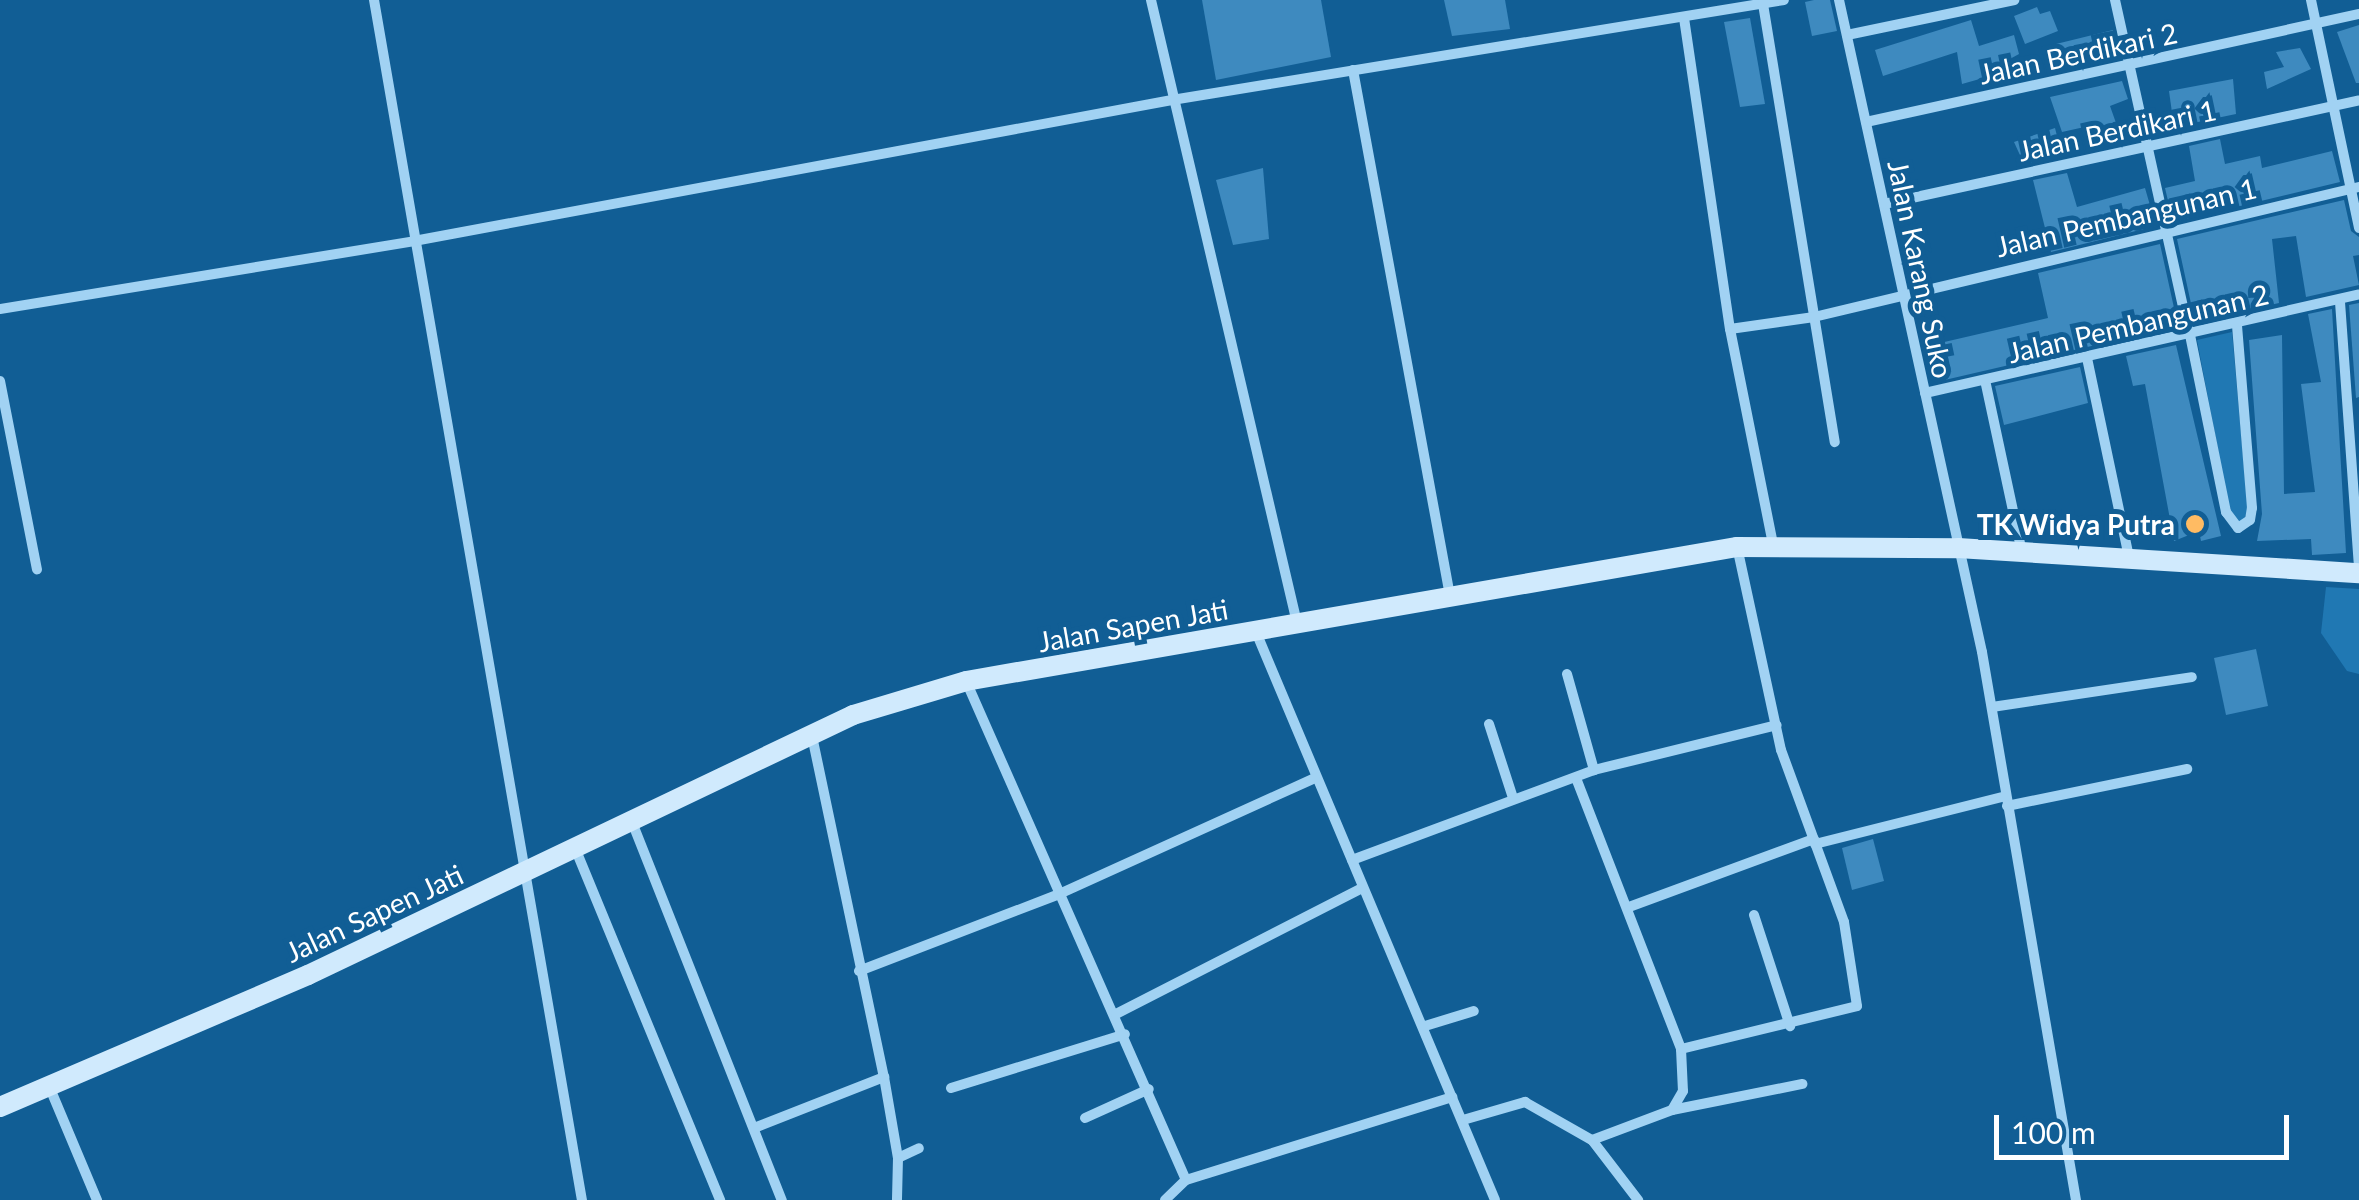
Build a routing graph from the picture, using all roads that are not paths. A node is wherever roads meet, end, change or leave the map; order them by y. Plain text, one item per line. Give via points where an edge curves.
1 (374, 0) edge
2 (1151, 0) edge
3 (1784, 0) edge
4 (1839, 0) edge
5 (2014, 0) edge
6 (2115, 0) edge
7 (2311, 0) edge
8 (1762, 4) junction
9 (2359, 14) edge
10 (1684, 18) junction
11 (2316, 24) junction
12 (1847, 35) junction
13 (2128, 65) junction
14 (1353, 70) junction
15 (1172, 100) junction
16 (2359, 100) edge
17 (2333, 106) junction
18 (1866, 122) junction
19 (2146, 147) junction
20 (2355, 188) edge
21 (1884, 204) junction
22 (2359, 228) edge
23 (2163, 230) junction
24 (414, 241) junction
25 (1903, 291) junction
26 (2359, 294) edge
27 (2340, 302) junction
28 (0, 309) edge
29 (1814, 317) junction
30 (2237, 324) junction
31 (1730, 329) junction
32 (2190, 335) junction
33 (2087, 358) junction
34 (1985, 380) junction
35 (0, 381) edge
36 (1925, 394) junction
37 (1835, 442) dead end
38 (1773, 544) junction
39 (1737, 547) junction
40 (1958, 548) junction
41 (2022, 552) junction
42 (2129, 558) junction
43 (38, 569) dead end
44 (2359, 569) edge
45 (1450, 597) junction
46 (1296, 623) junction
47 (1256, 632) junction
48 (1567, 674) dead end
49 (2192, 677) dead end
50 (966, 681) junction
51 (1992, 707) junction
52 (1489, 724) dead end
53 (1777, 724) junction
54 (812, 736) junction
55 (2187, 769) dead end
56 (1594, 770) junction
57 (1315, 778) junction
58 (1576, 778) junction
59 (1512, 798) junction
60 (2007, 801) junction
61 (632, 822) junction
62 (1815, 842) junction
63 (575, 848) junction
64 (1352, 860) junction
65 (524, 871) junction
66 (1362, 888) junction
67 (1057, 895) junction
68 (1628, 907) junction
69 (1754, 915) dead end
70 (859, 972) junction
71 (1474, 1010) dead end
72 (1116, 1014) junction
73 (1425, 1026) junction
74 (1790, 1026) junction
75 (1125, 1034) junction
76 (1682, 1049) junction
77 (884, 1077) junction
78 (1802, 1084) dead end
79 (49, 1085) junction
80 (951, 1088) dead end
81 (1149, 1089) junction
82 (1452, 1097) junction
83 (0, 1106) edge
84 (1672, 1110) junction
85 (1085, 1118) dead end
86 (1463, 1120) junction
87 (754, 1128) junction
88 (1592, 1140) junction
89 (919, 1148) dead end
90 (898, 1158) junction
91 (1186, 1180) junction
92 (98, 1200) edge
93 (582, 1200) edge
94 (720, 1200) edge
95 (782, 1200) edge
96 (896, 1200) edge
97 (1165, 1200) edge
98 (1495, 1200) edge
99 (1638, 1200) edge
100 (2076, 1200) edge

1 - 24 street
2 - 15 street
3 - 8 street
4 - 12 street, Jalan Karang Suko
5 - 12 street
6 - 13 street
7 - 11 street
8 - 10 street
8 - 29 street
9 - 11 street, Jalan Berdikari 2
10 - 14 street
10 - 31 street
11 - 13 street, Jalan Berdikari 2
11 - 17 street
12 - 18 street, Jalan Karang Suko
13 - 18 street, Jalan Berdikari 2
13 - 19 street
14 - 15 street
14 - 45 street
15 - 24 street
15 - 46 street
16 - 17 street, Jalan Berdikari 1
17 - 19 street, Jalan Berdikari 1
17 - 20 street
18 - 21 street, Jalan Karang Suko
19 - 21 street, Jalan Berdikari 1
19 - 23 street
20 - 22 street
20 - 23 street, Jalan Pembangunan 1
21 - 25 street, Jalan Karang Suko
23 - 25 street, Jalan Pembangunan 1
23 - 32 street
24 - 28 street
24 - 65 street
25 - 29 street, Jalan Pembangunan 1
25 - 36 street, Jalan Karang Suko
26 - 27 street, Jalan Pembangunan 2
27 - 30 street, Jalan Pembangunan 2
27 - 44 street
29 - 31 street, Jalan Pembangunan 1
29 - 37 street
30 - 32 street, Jalan Pembangunan 2
30 - 32 street via 2252,508 2250,520 2238,528 2226,512
31 - 38 street
32 - 33 street, Jalan Pembangunan 2
33 - 34 street, Jalan Pembangunan 2
33 - 42 street
34 - 36 street, Jalan Pembangunan 2
34 - 41 street
35 - 43 street
36 - 40 street, Jalan Karang Suko
38 - 39 street, Jalan Sapen Jati
38 - 40 street, Jalan Sapen Jati
39 - 45 street, Jalan Sapen Jati
39 - 53 street
40 - 41 street, Jalan Sapen Jati
40 - 51 street, Jalan Karang Suko
41 - 42 street, Jalan Sapen Jati
42 - 44 street, Jalan Sapen Jati
45 - 46 street, Jalan Sapen Jati
46 - 47 street, Jalan Sapen Jati
47 - 50 street, Jalan Sapen Jati
47 - 57 street
48 - 56 street
49 - 51 street
50 - 54 street, Jalan Sapen Jati via 886,700
50 - 67 street
51 - 60 street, Jalan Karang Suko
52 - 59 street
53 - 56 street
53 - 62 street
54 - 61 street, Jalan Sapen Jati
54 - 70 street
55 - 60 street
56 - 58 street
57 - 64 street
57 - 67 street
58 - 59 street
58 - 68 street
59 - 64 street
60 - 62 street
60 - 100 street, Jalan Karang Suko
61 - 63 street, Jalan Sapen Jati
61 - 87 street
62 - 68 street
62 - 74 street via 1844,922 1857,1006
63 - 65 street, Jalan Sapen Jati
63 - 94 street
64 - 66 street
65 - 79 street, Jalan Sapen Jati via 291,983
65 - 93 street
66 - 72 street
66 - 73 street
67 - 70 street
67 - 72 street
68 - 76 street
69 - 74 street
70 - 77 street
71 - 73 street
72 - 75 street
73 - 82 street
74 - 76 street
75 - 80 street
75 - 81 street
76 - 84 street via 1683,1091
77 - 87 street
77 - 90 street
78 - 84 street
79 - 83 street, Jalan Sapen Jati
79 - 92 street
81 - 85 street
81 - 91 street
82 - 86 street
82 - 91 street
84 - 88 street
86 - 88 street via 1523,1102
86 - 98 street
87 - 95 street
88 - 99 street
89 - 90 street
90 - 96 street
91 - 97 street

